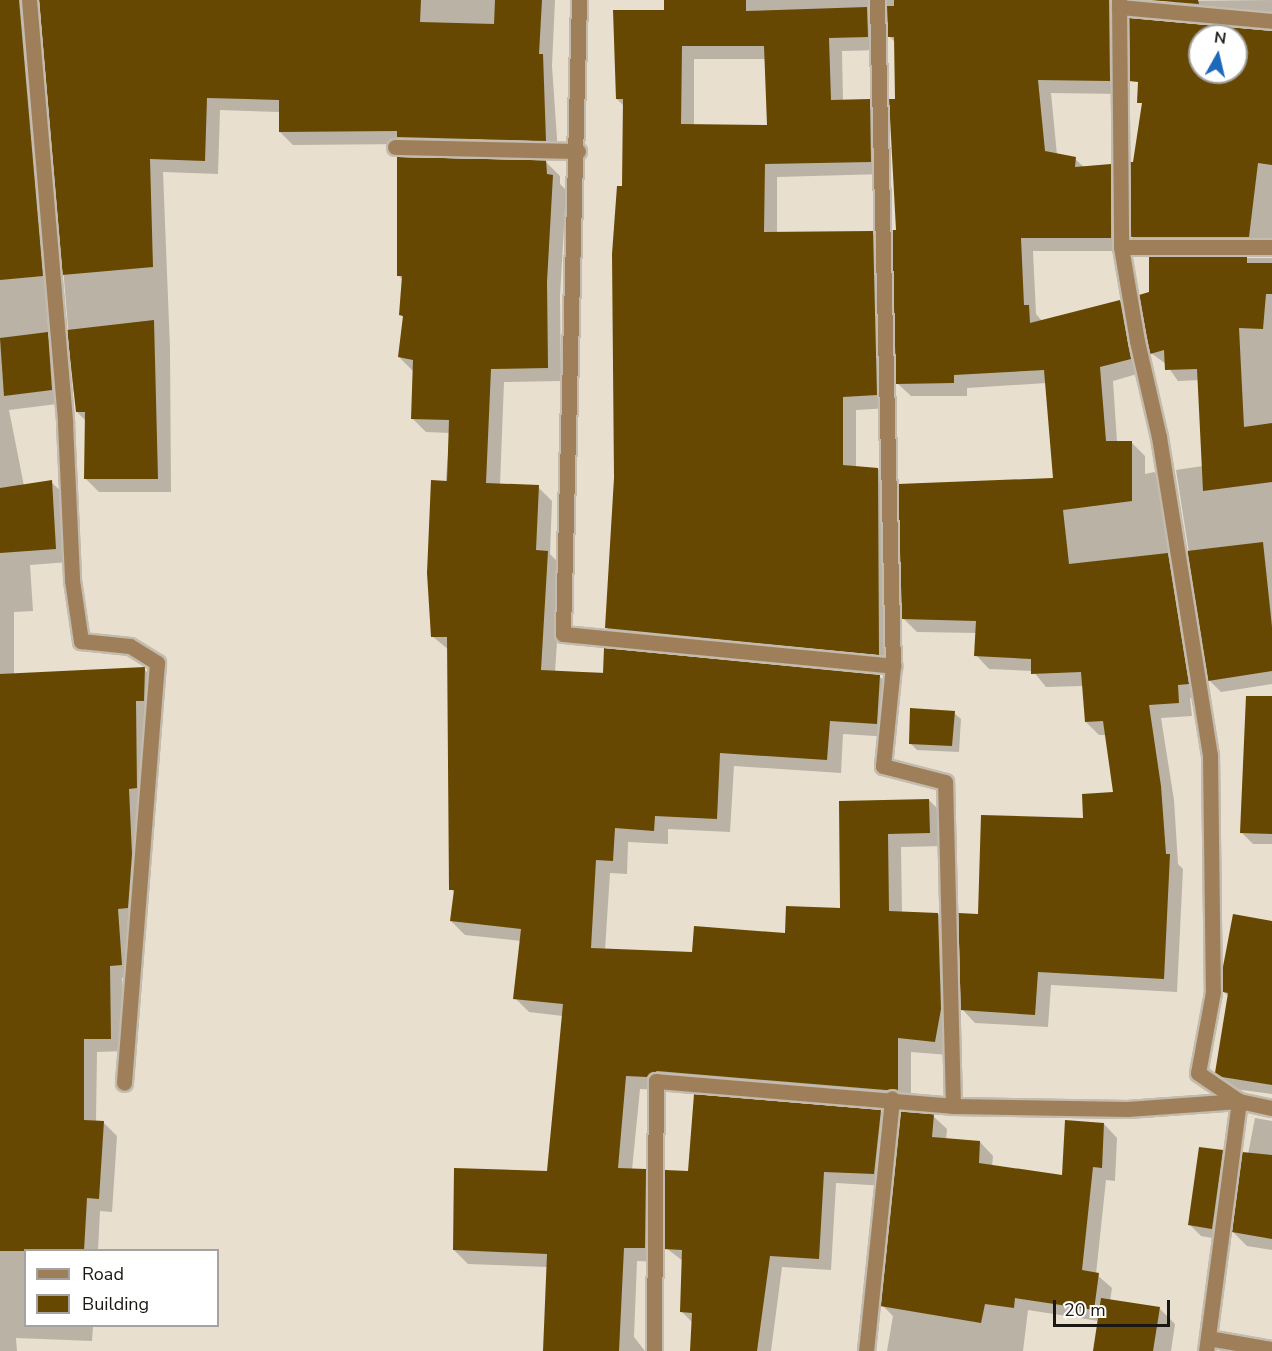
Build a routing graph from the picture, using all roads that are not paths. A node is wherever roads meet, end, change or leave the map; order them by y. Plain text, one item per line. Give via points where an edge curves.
1 (29, 0) edge
2 (579, 0) edge
3 (877, 0) edge
4 (1119, 3) edge
5 (1272, 21) edge
6 (395, 147) dead end
7 (578, 151) junction
8 (1121, 247) junction
9 (1272, 247) edge
10 (893, 666) junction
11 (124, 1083) dead end
12 (892, 1098) junction
13 (1239, 1101) junction
14 (953, 1106) junction
15 (1272, 1108) edge
16 (1207, 1345) edge
17 (1272, 1349) edge
18 (654, 1351) edge
19 (866, 1351) edge

1 - 11 street via 65,423 72,580 81,641 130,646 157,663
2 - 7 street
3 - 10 street
4 - 5 street
4 - 8 street
6 - 7 street
7 - 10 street via 563,634
8 - 9 street
8 - 13 street via 1137,340 1160,437 1210,754 1213,992 1198,1073
10 - 14 street via 883,766 945,782
12 - 14 street
12 - 18 street via 656,1081
12 - 19 street
13 - 14 street via 1127,1110
13 - 15 street
13 - 16 street
16 - 17 street

